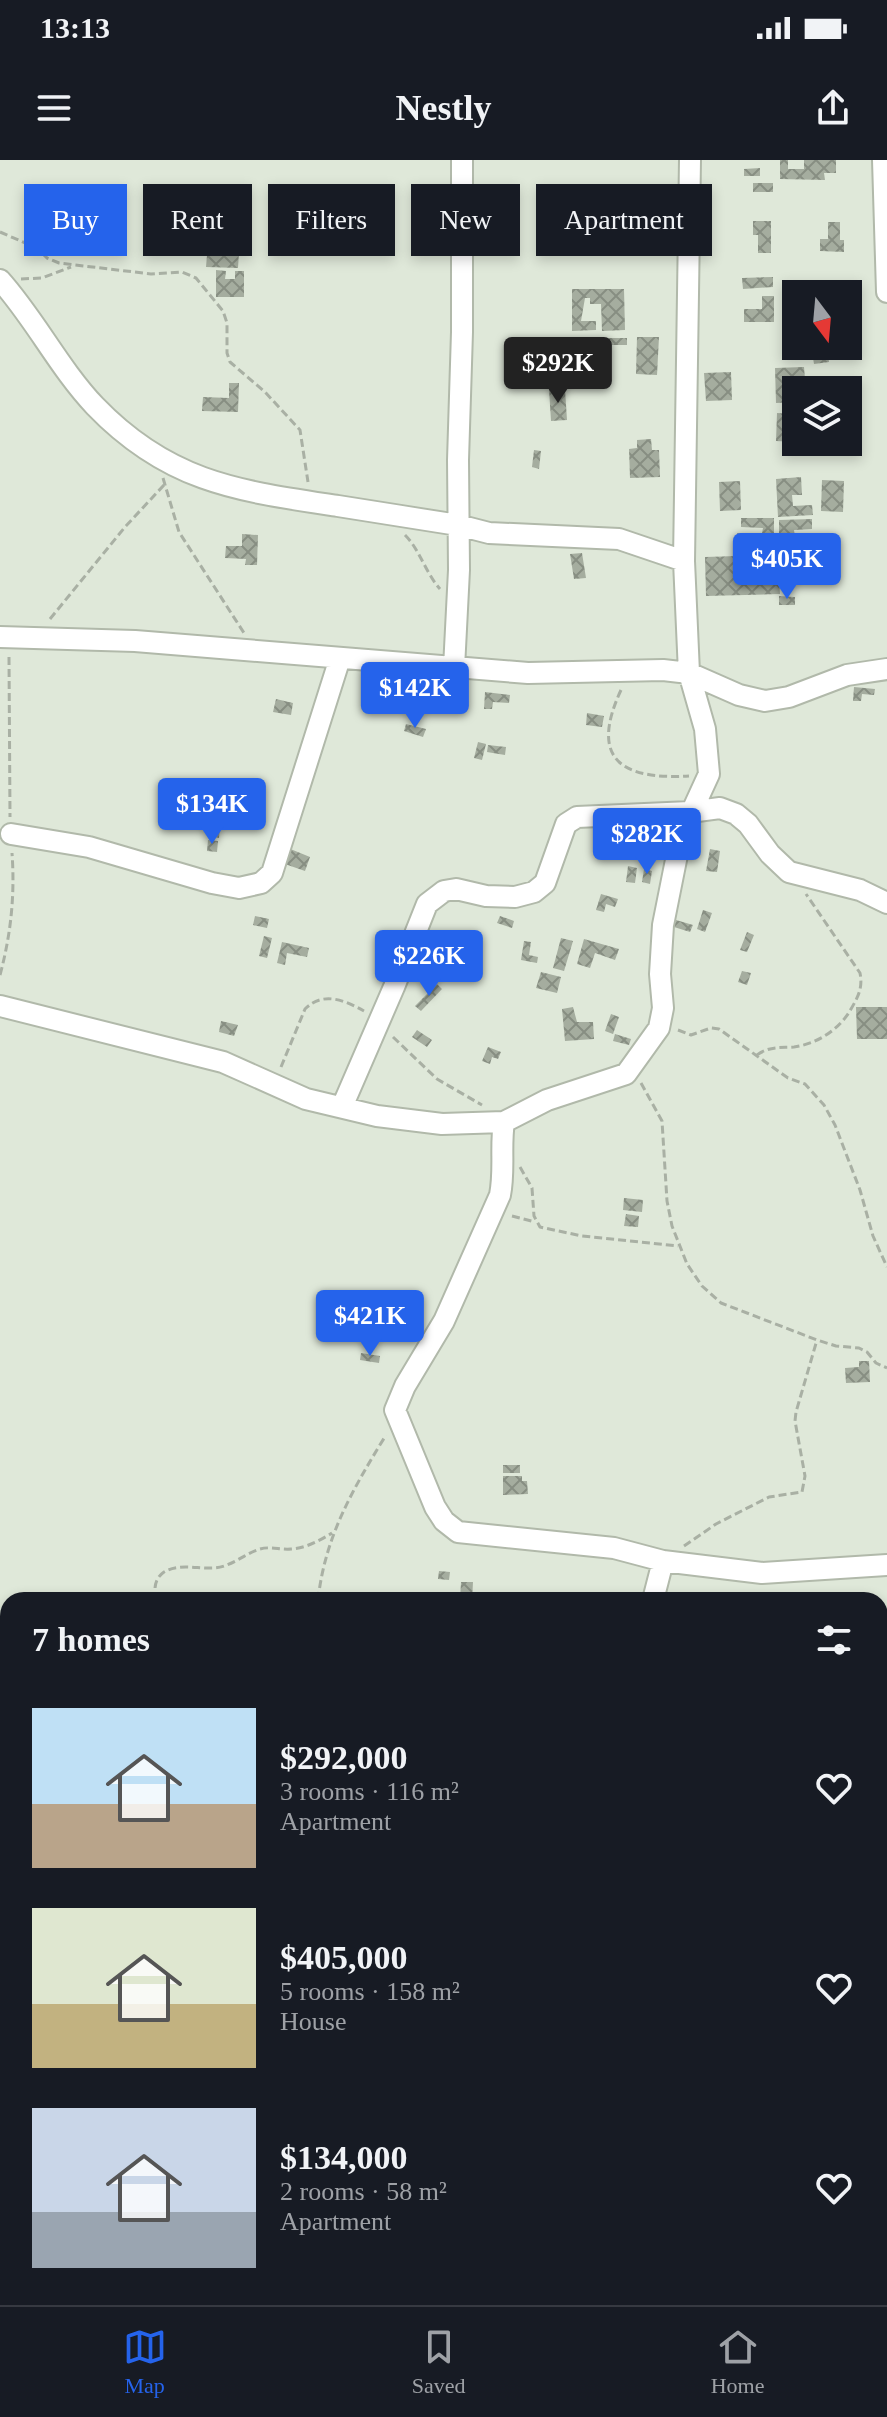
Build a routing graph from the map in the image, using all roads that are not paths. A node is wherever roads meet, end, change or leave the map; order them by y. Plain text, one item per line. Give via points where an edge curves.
1 (462, 160) edge
2 (690, 160) edge
3 (883, 160) edge
4 (1, 281) edge
5 (887, 292) edge
6 (458, 525) junction
7 (684, 561) junction
8 (5, 638) edge
9 (340, 658) junction
10 (454, 668) junction
11 (887, 669) edge
12 (689, 673) junction
13 (690, 812) junction
14 (11, 834) road end
15 (887, 903) edge
16 (0, 1006) edge
17 (342, 1107) junction
18 (508, 1120) junction
19 (663, 1561) junction
20 (887, 1565) edge
21 (655, 1592) edge

1 - 6 street
2 - 7 street
3 - 5 street
4 - 6 street via 96,407 159,458 231,488
6 - 7 street via 489,533 619,539
6 - 10 street
7 - 12 street
8 - 9 street via 135,641
9 - 10 street
9 - 14 street via 272,873 261,883 239,888 212,883 89,847
10 - 12 street
11 - 12 street via 847,675 765,701
12 - 13 street via 705,729 709,774
13 - 15 street via 720,808 736,814 789,872 860,890
13 - 17 street via 577,817 566,824 545,883 534,892 486,896 456,889 434,896
13 - 18 street via 663,925 659,1028 636,1063 617,1079 547,1100
16 - 17 street via 223,1062 306,1099
17 - 18 street via 411,1122
18 - 19 street via 502,1134 502,1186 493,1213 444,1321 397,1402 396,1419 435,1507 458,1532 614,1548
19 - 20 street via 762,1573
19 - 21 street

